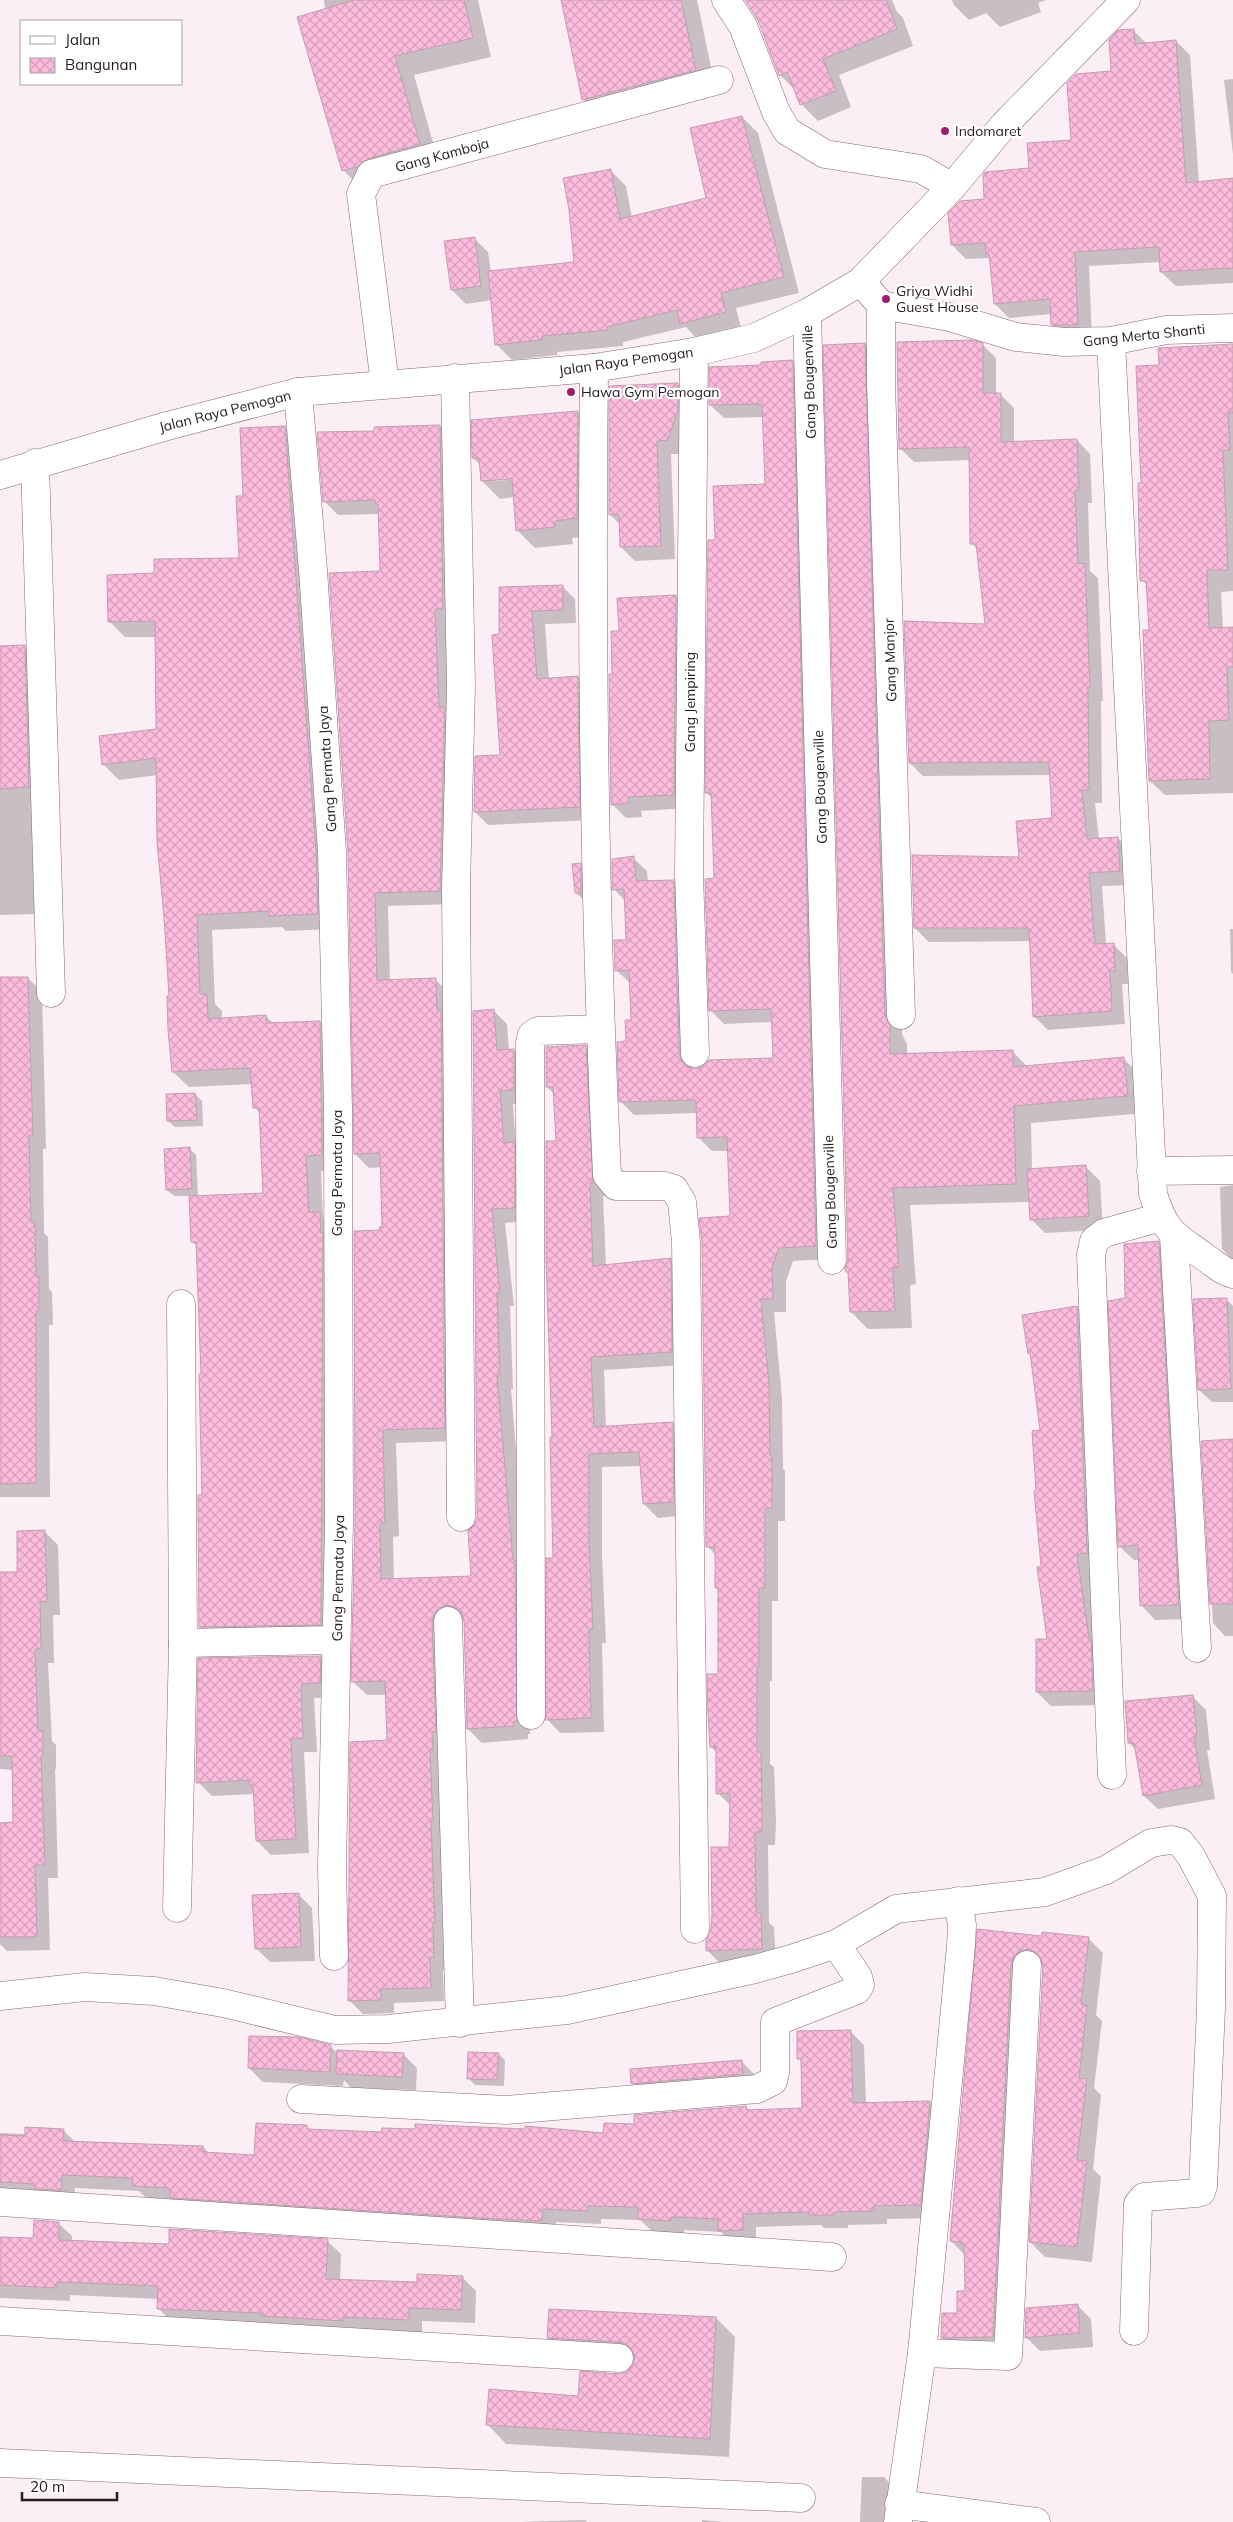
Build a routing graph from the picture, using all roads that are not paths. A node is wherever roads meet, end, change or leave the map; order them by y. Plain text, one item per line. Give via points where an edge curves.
1 (726, 0) edge
2 (1126, 0) edge
3 (719, 80) dead end
4 (952, 187) junction
5 (860, 282) junction
6 (882, 305) junction
7 (807, 313) junction
8 (1233, 328) edge
9 (1111, 341) junction
10 (694, 352) junction
11 (594, 368) junction
12 (455, 378) junction
13 (385, 384) junction
14 (298, 392) junction
15 (35, 463) junction
16 (0, 475) edge
17 (51, 993) dead end
18 (901, 1015) dead end
19 (600, 1029) junction
20 (694, 1053) dead end
21 (1233, 1170) edge
22 (1151, 1171) junction
23 (1167, 1226) junction
24 (832, 1260) dead end
25 (1233, 1274) edge
26 (181, 1304) dead end
27 (460, 1517) dead end
28 (448, 1621) dead end
29 (336, 1640) junction
30 (183, 1643) junction
31 (1197, 1648) dead end
32 (531, 1715) dead end
33 (1112, 1775) dead end
34 (1222, 1892) edge
35 (958, 1901) junction
36 (177, 1908) dead end
37 (695, 1929) dead end
38 (836, 1944) junction
39 (334, 1956) dead end
40 (1028, 1966) dead end
41 (0, 1996) edge
42 (460, 2023) junction
43 (301, 2099) dead end
44 (0, 2202) edge
45 (832, 2257) dead end
46 (0, 2321) edge
47 (1134, 2331) dead end
48 (922, 2353) junction
49 (618, 2358) dead end
50 (0, 2463) edge
51 (801, 2498) dead end
52 (898, 2513) edge
53 (1036, 2522) edge

1 - 4 street via 743,26 776,112 788,131 825,154 921,169
2 - 4 street, Jalan Raya Pemogan via 1004,125
3 - 13 street, Gang Kamboja via 371,174 361,194
4 - 5 street, Jalan Raya Pemogan
5 - 6 street
5 - 7 street, Jalan Raya Pemogan
6 - 9 street, Gang Merta Shanti via 950,316 1016,338
6 - 18 street, Gang Manjor via 881,393
7 - 10 street, Jalan Raya Pemogan via 754,338
7 - 24 street, Gang Bougenville
8 - 9 street, Gang Merta Shanti via 1166,330
9 - 22 street
10 - 11 street, Jalan Raya Pemogan
10 - 20 street, Gang Jempiring via 689,874
11 - 12 street, Jalan Raya Pemogan
11 - 19 street
12 - 13 street, Jalan Raya Pemogan
12 - 27 street via 461,685 456,888
13 - 14 street, Jalan Raya Pemogan
14 - 15 street, Jalan Raya Pemogan
14 - 29 street, Gang Permata Jaya via 332,852 338,1108 339,1522
15 - 16 street, Jalan Raya Pemogan
15 - 17 street
19 - 32 street via 538,1031 532,1035 530,1043
19 - 37 street via 607,1176 616,1186 674,1189 682,1202
21 - 22 street
22 - 23 street via 1153,1194
23 - 25 street via 1222,1270
23 - 31 street
23 - 33 street via 1104,1233 1094,1241 1091,1255
26 - 30 street
28 - 42 street
29 - 30 street
29 - 39 street, Gang Permata Jaya via 332,1868
30 - 36 street
34 - 35 street via 1180,1842 1171,1840 1151,1842 1106,1870 1045,1892
34 - 47 street via 1211,2008 1203,2190 1144,2197 1138,2204
35 - 38 street via 896,1909
35 - 48 street via 961,1946
38 - 42 street via 756,1969 567,2010
38 - 43 street via 860,1985 857,1990 775,2022 773,2081 756,2089 506,2110
40 - 48 street via 1008,2356
41 - 42 street via 85,1987 117,1988 223,2003 335,2030
44 - 45 street
46 - 49 street
48 - 52 street
50 - 51 street
52 - 53 street

